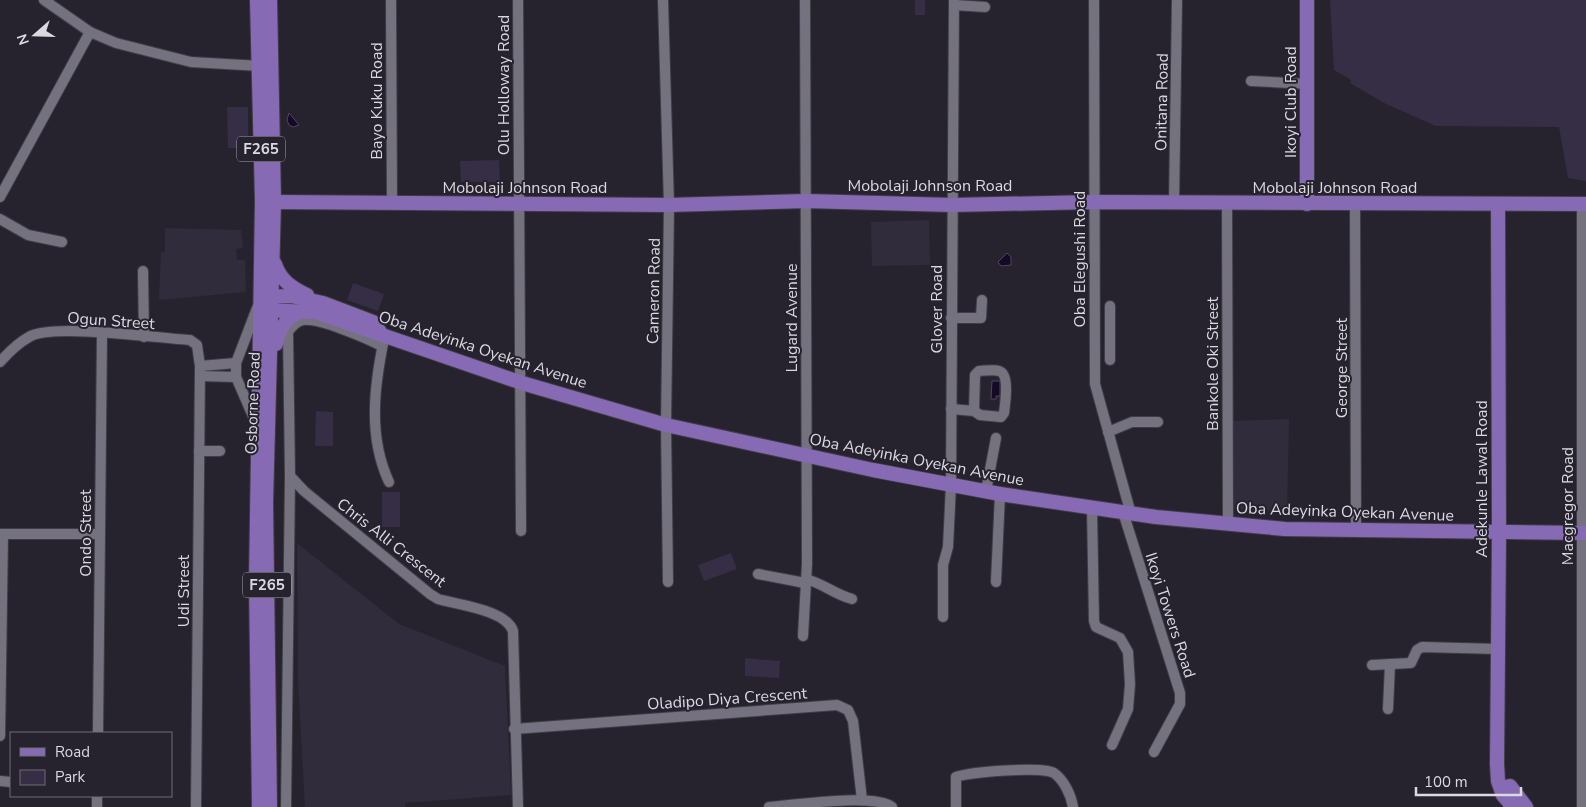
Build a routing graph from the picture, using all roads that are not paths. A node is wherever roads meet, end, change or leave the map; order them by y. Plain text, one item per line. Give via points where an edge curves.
1 (44, 0) edge
2 (257, 0) edge
3 (270, 0) edge
4 (391, 0) edge
5 (518, 0) edge
6 (663, 0) edge
7 (805, 0) edge
8 (1094, 0) edge
9 (1177, 0) edge
10 (1307, 0) edge
11 (954, 2) edge
12 (985, 7) dead end
13 (90, 32) junction
14 (259, 66) junction
15 (1250, 82) dead end
16 (1308, 84) junction
17 (0, 197) edge
18 (806, 201) junction
19 (274, 202) junction
20 (392, 202) junction
21 (1094, 202) junction
22 (518, 204) junction
23 (1174, 204) junction
24 (1227, 204) junction
25 (1307, 204) junction
26 (1355, 204) junction
27 (1498, 204) junction
28 (1584, 204) edge
29 (669, 205) junction
30 (952, 205) junction
31 (0, 219) edge
32 (62, 242) dead end
33 (274, 260) junction
34 (143, 271) dead end
35 (982, 300) dead end
36 (266, 303) junction
37 (323, 303) junction
38 (1110, 306) dead end
39 (305, 310) junction
40 (951, 318) junction
41 (1110, 332) junction
42 (102, 333) junction
43 (1094, 333) junction
44 (144, 337) junction
45 (382, 337) junction
46 (1110, 360) dead end
47 (0, 362) edge
48 (272, 362) junction
49 (236, 363) junction
50 (200, 371) junction
51 (236, 376) junction
52 (522, 383) junction
53 (951, 410) junction
54 (974, 410) junction
55 (1158, 422) dead end
56 (666, 425) junction
57 (258, 427) junction
58 (1108, 432) junction
59 (996, 438) dead end
60 (199, 451) junction
61 (220, 451) dead end
62 (806, 455) junction
63 (290, 476) junction
64 (390, 482) dead end
65 (950, 485) junction
66 (986, 491) junction
67 (1000, 494) junction
68 (1092, 508) junction
69 (1127, 513) junction
70 (1228, 523) junction
71 (521, 531) dead end
72 (1356, 531) junction
73 (1584, 533) edge
74 (1, 534) edge
75 (100, 534) junction
76 (1499, 534) junction
77 (758, 574) dead end
78 (806, 581) junction
79 (668, 582) dead end
80 (996, 582) dead end
81 (852, 599) dead end
82 (943, 616) dead end
83 (803, 636) dead end
84 (1498, 649) junction
85 (1390, 664) junction
86 (1372, 665) dead end
87 (0, 689) edge
88 (1388, 709) dead end
89 (514, 729) junction
90 (98, 732) edge
91 (0, 736) edge
92 (1112, 745) dead end
93 (1154, 752) dead end
94 (1506, 791) junction
95 (862, 800) junction
96 (196, 807) edge
97 (259, 807) edge
98 (270, 807) edge
99 (286, 807) edge
100 (518, 807) edge
101 (769, 807) edge
102 (892, 807) edge
103 (956, 807) edge
104 (1072, 807) edge
105 (1513, 807) edge
106 (1526, 807) edge
107 (1582, 807) edge

1 - 13 street
2 - 14 main road, Osborne Road / F265
3 - 19 main road, Osborne Road / F265
4 - 20 street, Bayo Kuku Road
5 - 22 street, Olu Holloway Road
6 - 29 street, Cameron Road
7 - 18 street, Lugard Avenue
8 - 21 street, Oba Elegushi Road
9 - 23 street, Onitana Road
10 - 16 main road, Ikoyi Club Road
11 - 12 street
11 - 30 street, Glover Road
13 - 14 street via 116,43 191,62
13 - 17 street
14 - 36 main road, Osborne Road / F265
15 - 16 street
16 - 25 main road, Ikoyi Club Road
18 - 29 main road, Mobolaji Johnson Road
18 - 30 main road, Mobolaji Johnson Road
18 - 62 street, Lugard Avenue
19 - 20 main road, Mobolaji Johnson Road
19 - 33 main road, Osborne Road / F265
20 - 22 main road, Mobolaji Johnson Road
21 - 23 main road, Mobolaji Johnson Road
21 - 30 main road, Mobolaji Johnson Road
21 - 43 street, Oba Elegushi Road
22 - 29 main road, Mobolaji Johnson Road
22 - 52 street, Olu Holloway Road
23 - 24 main road, Mobolaji Johnson Road
24 - 25 main road, Mobolaji Johnson Road
24 - 70 street, Bankole Oki Street
25 - 26 main road, Mobolaji Johnson Road
26 - 27 main road, Mobolaji Johnson Road
26 - 72 street, George Street
27 - 28 main road, Mobolaji Johnson Road
27 - 76 main road, Adekunle Lawal Road
28 - 73 street, Macgregor Road
29 - 56 street, Cameron Road
30 - 40 street, Glover Road
31 - 32 street via 28,234
33 - 36 main road, Osborne Road / F265
33 - 37 main road via 278,273 287,283
34 - 44 street
35 - 40 street via 981,318
36 - 37 main road via 291,296
36 - 39 main road, Oba Adeyinka Oyekan Avenue
36 - 48 main road, Osborne Road / F265
36 - 49 street
36 - 57 main road, Osborne Road / F265
37 - 45 main road via 373,322
38 - 41 street
39 - 45 main road, Oba Adeyinka Oyekan Avenue
39 - 48 main road via 286,321
40 - 53 street, Glover Road
41 - 43 street
41 - 46 street
42 - 44 street, Ogun Street
42 - 47 street, Ogun Street via 55,331 30,336
42 - 75 street, Ondo Street
43 - 58 street, Oba Elegushi Road via 1095,384
44 - 50 street, Ogun Street via 194,342
45 - 52 main road, Oba Adeyinka Oyekan Avenue
45 - 63 street via 353,333 308,320 301,320 291,328 288,336
45 - 64 street via 375,382 375,423 379,453
48 - 98 main road, Osborne Road / F265 via 266,503
49 - 50 street
49 - 51 street
50 - 51 street
50 - 60 street, Udi Street
51 - 57 street
52 - 56 main road, Oba Adeyinka Oyekan Avenue
52 - 71 street, Olu Holloway Road
53 - 54 street
53 - 65 street, Glover Road
54 - 54 street via 975,375 979,371 1003,373 1006,379 1001,417 987,416
55 - 58 street via 1138,421
56 - 62 main road, Oba Adeyinka Oyekan Avenue
56 - 79 street, Cameron Road
57 - 97 main road, Osborne Road / F265
58 - 69 street, Oba Elegushi Road
59 - 66 street
60 - 61 street
60 - 96 street, Udi Street
62 - 65 main road, Oba Adeyinka Oyekan Avenue
62 - 78 street, Lugard Avenue
63 - 89 street, Chris Alli Crescent via 430,594 499,616 510,623
63 - 99 street
65 - 66 main road, Oba Adeyinka Oyekan Avenue
65 - 82 street, Glover Road
66 - 67 main road, Oba Adeyinka Oyekan Avenue
67 - 68 main road, Oba Adeyinka Oyekan Avenue
67 - 80 street
68 - 69 main road, Oba Adeyinka Oyekan Avenue
68 - 92 street via 1094,621 1096,627 1120,638 1128,652 1128,709
69 - 70 main road, Oba Adeyinka Oyekan Avenue
69 - 93 street, Ikoyi Towers Road via 1180,693 1180,704
70 - 72 main road, Oba Adeyinka Oyekan Avenue
72 - 76 main road, Oba Adeyinka Oyekan Avenue
73 - 76 main road, Oba Adeyinka Oyekan Avenue
73 - 107 street, Macgregor Road
74 - 75 street
74 - 87 street
75 - 90 street, Ondo Street
76 - 84 main road, Adekunle Lawal Road
77 - 78 street
78 - 81 street via 824,584 834,594
78 - 83 street, Lugard Avenue
84 - 85 street via 1422,647 1411,663
84 - 94 main road, Adekunle Lawal Road via 1497,772
85 - 86 street
85 - 88 street
87 - 91 street
89 - 95 street, Oladipo Diya Crescent via 837,705 848,710 853,721
89 - 100 street, Chris Alli Crescent
94 - 105 main road
94 - 106 main road
95 - 101 street
95 - 102 street via 882,802
103 - 104 street via 956,777 1026,770 1045,770 1054,774 1068,792

